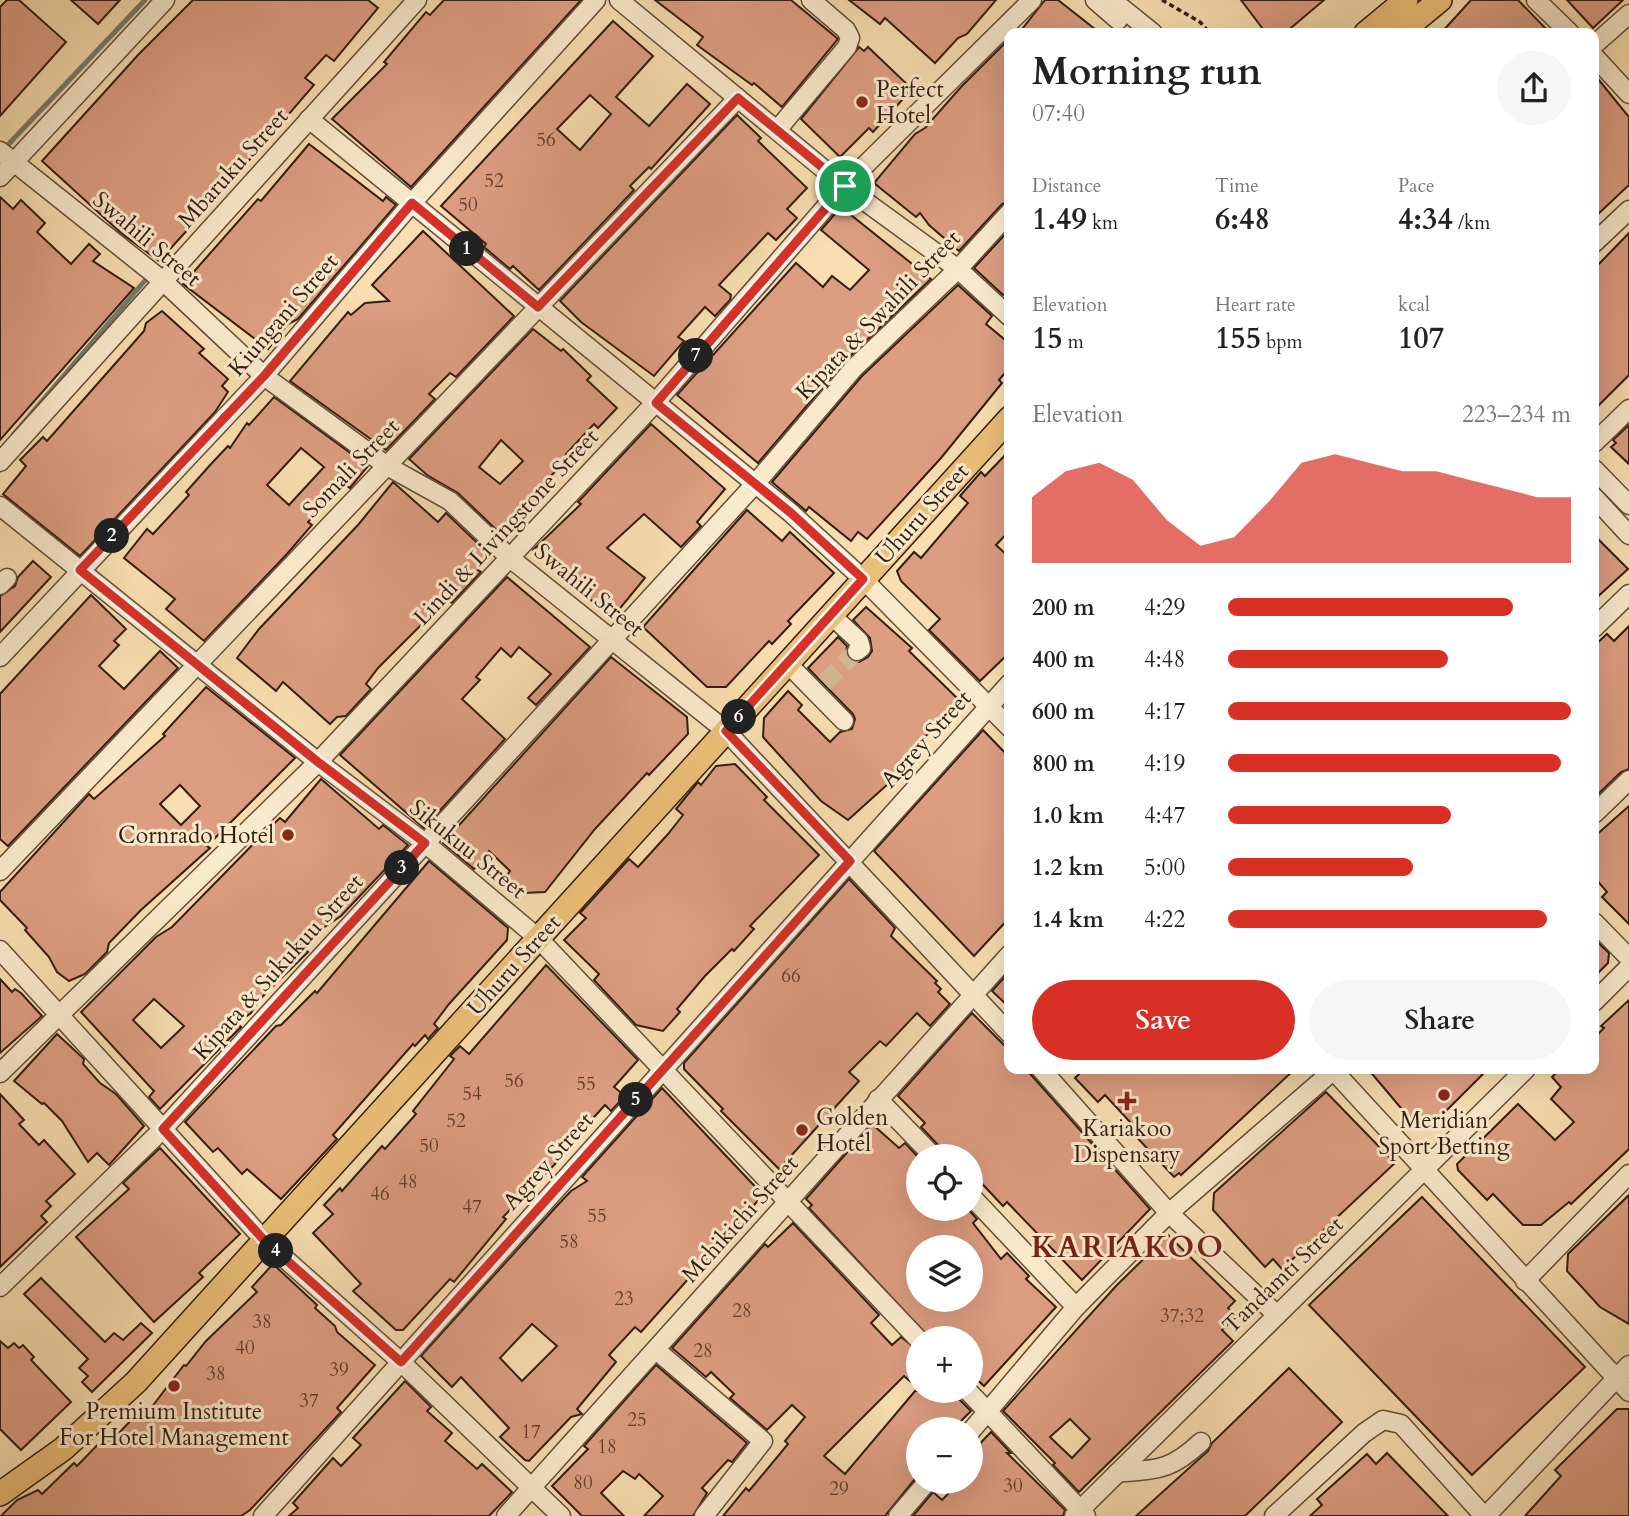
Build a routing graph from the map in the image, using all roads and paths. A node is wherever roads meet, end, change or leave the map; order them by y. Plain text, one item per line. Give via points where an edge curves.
1 (164, 0) edge
2 (417, 0) edge
3 (596, 0) edge
4 (619, 0) edge
5 (811, 0) edge
6 (1032, 0) edge
7 (1095, 0) edge
8 (1102, 0) edge
9 (1112, 0) edge
10 (1126, 0) edge
11 (1162, 0) edge
12 (1406, 0) edge
13 (1440, 0) edge
14 (1536, 0) edge
15 (1629, 14) edge
16 (1129, 28) edge
17 (1136, 28) edge
18 (1147, 28) edge
19 (1160, 28) edge
20 (1205, 28) edge
21 (1372, 28) edge
22 (1406, 28) edge
23 (1565, 28) edge
24 (1599, 41) edge
25 (1599, 61) edge
26 (1629, 94) edge
27 (738, 98) junction
28 (309, 119) junction
29 (777, 130) junction
30 (7, 156) edge
31 (0, 177) edge
32 (845, 186) junction
33 (412, 203) junction
34 (1629, 210) edge
35 (1004, 219) edge
36 (1599, 238) edge
37 (958, 269) junction
38 (163, 281) junction
39 (538, 307) junction
40 (1004, 311) edge
41 (264, 376) junction
42 (656, 403) junction
43 (1629, 410) edge
44 (1004, 425) edge
45 (1599, 438) edge
46 (0, 461) edge
47 (387, 466) junction
48 (1599, 474) edge
49 (1599, 483) edge
50 (755, 484) junction
51 (1599, 501) edge
52 (1629, 505) edge
53 (0, 506) edge
54 (1599, 512) edge
55 (1629, 514) edge
56 (1629, 534) edge
57 (1629, 545) edge
58 (510, 558) junction
59 (80, 570) junction
60 (863, 579) junction
61 (1629, 594) edge
62 (831, 615) junction
63 (1599, 623) edge
64 (612, 640) junction
65 (858, 651) dead end
66 (0, 657) edge
67 (787, 663) junction
68 (197, 664) junction
69 (1004, 690) edge
70 (989, 706) junction
71 (844, 721) dead end
72 (1004, 722) edge
73 (726, 731) junction
74 (318, 762) junction
75 (1629, 780) edge
76 (1599, 809) edge
77 (425, 843) junction
78 (850, 861) junction
79 (0, 871) edge
80 (1599, 927) edge
81 (538, 938) junction
82 (0, 950) edge
83 (1629, 958) edge
84 (1004, 960) edge
85 (1629, 967) edge
86 (973, 993) junction
87 (1599, 997) edge
88 (60, 1017) junction
89 (1004, 1027) edge
90 (663, 1070) junction
91 (0, 1073) edge
92 (1045, 1074) edge
93 (1329, 1074) edge
94 (1338, 1074) edge
95 (1521, 1074) edge
96 (878, 1098) junction
97 (163, 1129) junction
98 (921, 1144) edge
99 (1423, 1171) junction
100 (1629, 1174) edge
101 (789, 1203) junction
102 (983, 1209) edge
103 (1169, 1213) junction
104 (264, 1240) junction
105 (1525, 1281) junction
106 (0, 1287) edge
107 (1076, 1307) junction
108 (1277, 1315) junction
109 (906, 1326) edge
110 (656, 1350) junction
111 (401, 1362) junction
112 (1629, 1365) edge
113 (1616, 1378) junction
114 (1629, 1392) edge
115 (979, 1403) edge
116 (988, 1412) junction
117 (983, 1418) edge
118 (1201, 1442) dead end
119 (1117, 1474) junction
120 (532, 1487) junction
121 (0, 1494) edge
122 (917, 1494) edge
123 (1080, 1514) edge
124 (263, 1516) edge
125 (506, 1516) edge
126 (561, 1516) edge
127 (704, 1516) edge
128 (898, 1516) edge
129 (1274, 1516) edge
130 (1485, 1516) edge

1 - 30 street
2 - 28 street, Mbaruku Street
3 - 33 street, Kiungani Street
4 - 27 street
5 - 29 street via 850,38
6 - 32 street, Lindi & Livingstone Street
7 - 16 street
8 - 17 street
9 - 18 street
10 - 19 street
11 - 20 path
12 - 21 main road
13 - 22 main road
14 - 23 street
15 - 24 street
25 - 26 street
27 - 29 street
27 - 39 street, Somali Street
28 - 33 street
28 - 38 street, Mbaruku Street
29 - 32 street
30 - 31 street
30 - 38 street, Swahili Street
32 - 37 street
32 - 42 street, Lindi & Livingstone Street
33 - 39 street
33 - 41 street, Kiungani Street
34 - 36 street
35 - 37 street, Kipata & Swahili Street
37 - 40 street
37 - 50 street, Kipata & Swahili Street via 854,368
38 - 41 street, Swahili Street
38 - 46 street, Mbaruku Street
39 - 42 street
39 - 47 street, Somali Street
41 - 47 street, Swahili Street
41 - 59 street, Kiungani Street
42 - 50 street
42 - 58 street, Lindi & Livingstone Street
43 - 45 street
44 - 60 main road, Uhuru Street
47 - 58 street, Swahili Street via 450,501
47 - 68 street, Somali Street
48 - 52 street
49 - 55 street
50 - 60 street
50 - 64 street, Kipata & Swahili Street
51 - 56 street
53 - 59 street, Sikukuu Street
54 - 57 street
58 - 64 street, Swahili Street
58 - 74 street, Lindi & Livingstone Street
59 - 66 street, Kiungani Street
59 - 68 street, Sikukuu Street
60 - 62 main road, Uhuru Street
60 - 70 street
61 - 63 street
62 - 65 street via 862,644
62 - 67 main road, Uhuru Street
64 - 73 street, Swahili Street
64 - 77 street, Kipata & Sukukuu Street
67 - 71 street via 820,688
67 - 73 main road, Uhuru Street
68 - 74 street, Sikukuu Street
68 - 79 street, Somali Street
69 - 70 street, Agrey Street
70 - 72 street
70 - 78 street, Agrey Street
73 - 78 street, Swahili Street
73 - 81 main road, Uhuru Street
74 - 77 street, Sikukuu Street
74 - 88 street, Lindi & Livingstone Street
75 - 76 street
77 - 81 street, Sikukuu Street
77 - 97 street, Kipata & Sukukuu Street
78 - 86 street, Swahili Street
78 - 90 street, Agrey Street
80 - 83 street
81 - 90 street, Sikukuu Street
81 - 104 main road, Uhuru Street
82 - 88 street
84 - 86 street, Mchikichi Street
85 - 87 street
86 - 89 street, Swahili Street
86 - 96 street, Mchikichi Street
88 - 91 street, Lindi & Livingstone Street
88 - 97 street
90 - 101 street, Sikukuu Street
90 - 111 street, Agrey Street
92 - 103 street
93 - 103 street
94 - 99 street
95 - 99 street, Tandamti Street
96 - 98 street
96 - 101 street, Mchikichi Street
97 - 104 street
97 - 106 street, Kipata & Sukukuu Street
99 - 105 street
99 - 108 street, Tandamti Street
100 - 105 street
101 - 109 street, Sikukuu Street
101 - 110 street, Mchikichi Street
102 - 107 street
103 - 107 street
103 - 108 street
104 - 111 street
104 - 121 main road, Uhuru Street via 136,1382 63,1449
105 - 113 street
107 - 116 street
108 - 119 street, Tandamti Street
110 - 120 street, Mchikichi Street
110 - 127 street via 763,1441
111 - 120 street
111 - 124 street, Agrey Street
112 - 113 street
113 - 114 street
113 - 130 street
115 - 116 street
116 - 117 street
116 - 123 street
118 - 119 street via 1168,1466
119 - 123 street, Tandamti Street
120 - 125 street, Mchikichi Street
120 - 126 street
122 - 128 street
129 - 130 street via 1382,1420 1401,1424

